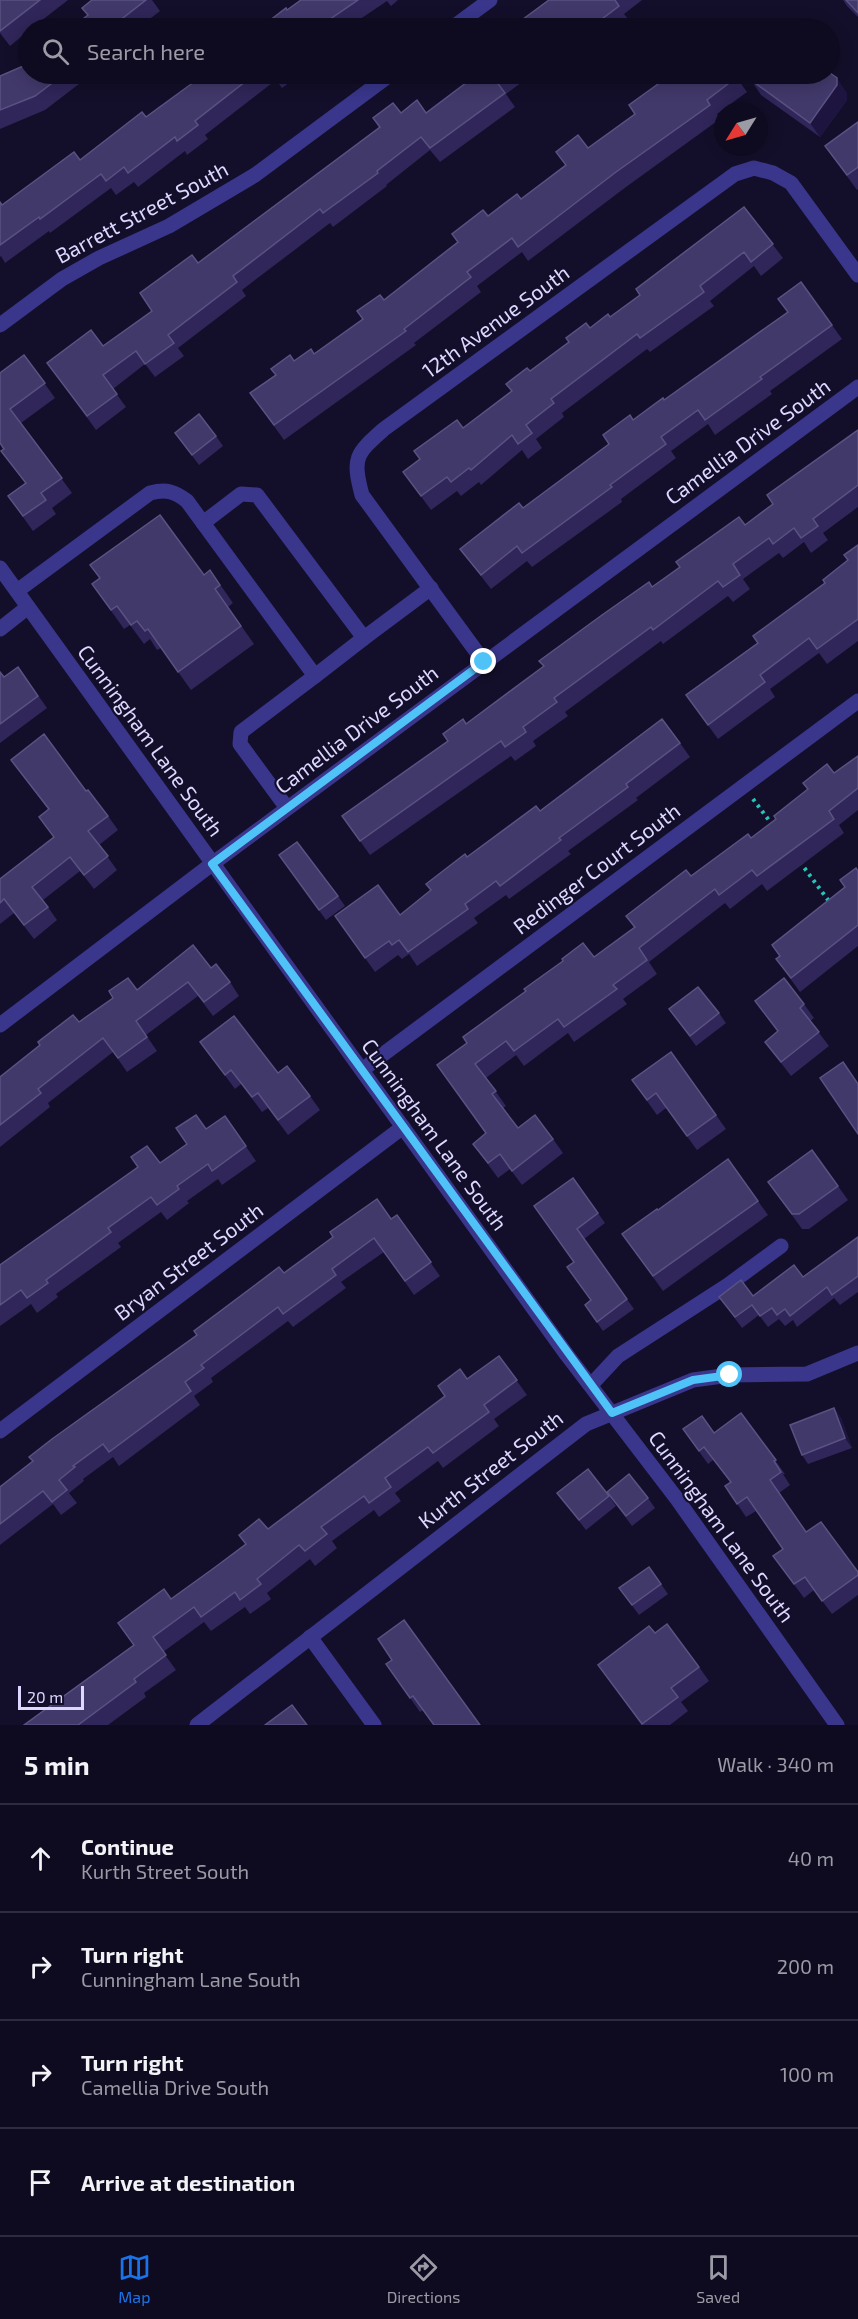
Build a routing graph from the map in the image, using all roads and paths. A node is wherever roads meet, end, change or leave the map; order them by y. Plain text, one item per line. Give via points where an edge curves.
1 (490, 0) edge
2 (466, 18) edge
3 (378, 84) edge
4 (853, 257) edge
5 (858, 274) edge
6 (0, 325) edge
7 (858, 387) edge
8 (203, 523) junction
9 (0, 568) edge
10 (431, 588) junction
11 (16, 591) junction
12 (28, 608) junction
13 (0, 629) edge
14 (364, 638) junction
15 (484, 662) junction
16 (315, 676) junction
17 (858, 701) edge
18 (743, 786) junction
19 (288, 808) junction
20 (775, 829) edge
21 (796, 857) edge
22 (212, 864) junction
23 (837, 913) edge
24 (0, 1025) edge
25 (362, 1070) junction
26 (403, 1127) junction
27 (781, 1246) dead end
28 (858, 1353) edge
29 (591, 1385) junction
30 (612, 1413) junction
31 (0, 1431) edge
32 (310, 1637) junction
33 (197, 1725) edge
34 (374, 1725) edge
35 (837, 1725) edge

1 - 2 street
3 - 6 street, Barrett Street South via 255,175 169,226 62,279
4 - 5 street
4 - 10 street, 12th Avenue South via 791,183 754,168 735,174 384,429 360,451 356,470 362,495
7 - 15 street, Camellia Drive South
8 - 11 street via 176,492 150,493
8 - 14 street via 242,494 257,495
8 - 16 street
9 - 11 street, Cunningham Lane South
10 - 14 street
10 - 15 street, 12th Avenue South
11 - 12 street, Cunningham Lane South
12 - 13 street
12 - 22 street, Cunningham Lane South
14 - 16 street
15 - 19 street, Camellia Drive South
16 - 19 street via 241,732 240,744
17 - 18 street, Redinger Court South
18 - 20 path
18 - 25 street, Redinger Court South
19 - 22 street, Camellia Drive South
21 - 23 path
22 - 24 street, Camellia Drive South
22 - 25 street, Cunningham Lane South
25 - 26 street, Cunningham Lane South
26 - 29 street, Cunningham Lane South
26 - 31 street, Bryan Street South
27 - 29 street via 618,1356
28 - 30 street, Kurth Street South via 807,1374 730,1375 693,1380
29 - 30 street, Cunningham Lane South
30 - 32 street, Kurth Street South via 586,1424
30 - 35 street, Cunningham Lane South
32 - 33 street, Kurth Street South
32 - 34 street

